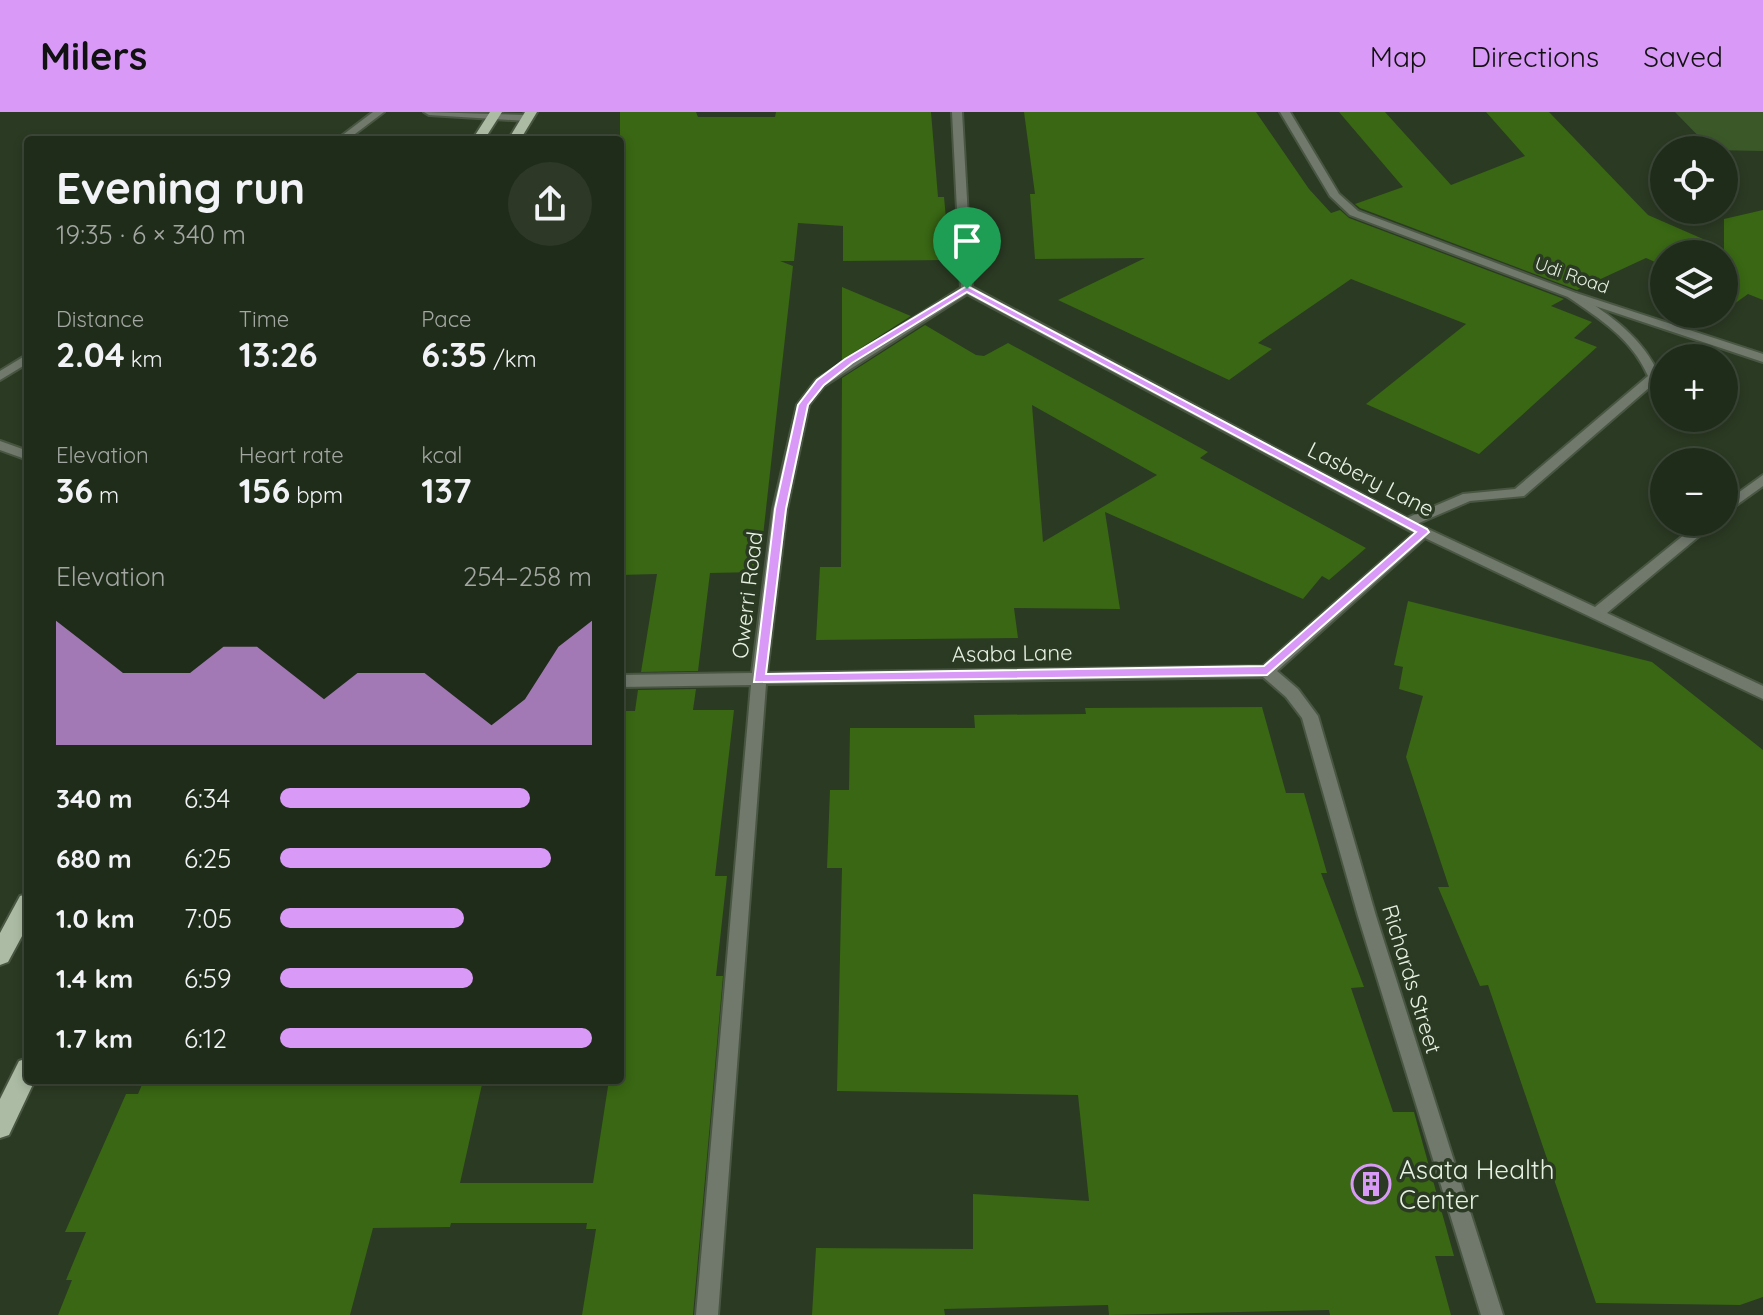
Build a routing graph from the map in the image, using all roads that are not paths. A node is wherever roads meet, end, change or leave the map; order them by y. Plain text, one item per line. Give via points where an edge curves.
1 (379, 112) edge
2 (429, 112) edge
3 (957, 112) edge
4 (1285, 112) edge
5 (495, 114) edge
6 (529, 115) edge
7 (346, 136) edge
8 (481, 136) edge
9 (516, 136) edge
10 (967, 289) junction
11 (1572, 295) junction
12 (1763, 358) edge
13 (24, 361) edge
14 (0, 376) edge
15 (0, 445) edge
16 (24, 454) edge
17 (1763, 479) edge
18 (1738, 499) edge
19 (1407, 523) junction
20 (1423, 532) junction
21 (1692, 536) edge
22 (1597, 613) junction
23 (1267, 671) junction
24 (759, 679) junction
25 (624, 681) edge
26 (1763, 693) edge
27 (24, 910) edge
28 (0, 955) edge
29 (24, 1077) edge
30 (0, 1126) edge
31 (707, 1315) edge
32 (1492, 1315) edge

1 - 7 street
2 - 5 street
3 - 10 street
4 - 11 street, Udi Road via 1335,196 1354,213
5 - 6 street
5 - 8 main road
6 - 9 main road
10 - 19 street, Lasbery Lane
10 - 24 street, Owerri Road via 849,361 820,383 803,405 780,509
11 - 12 street, Udi Road
11 - 19 street via 1625,331 1650,363 1654,377 1519,493 1468,497
13 - 14 street
15 - 16 street
17 - 18 street
19 - 20 street, Lasbery Lane
20 - 22 street, Lasbery Lane
20 - 23 street
21 - 22 street
22 - 26 street, Lasbery Lane
23 - 24 street, Asaba Lane
23 - 32 street, Richards Street via 1310,716
24 - 25 street, Asaba Lane
24 - 31 street, Owerri Road
27 - 28 main road
29 - 30 main road

